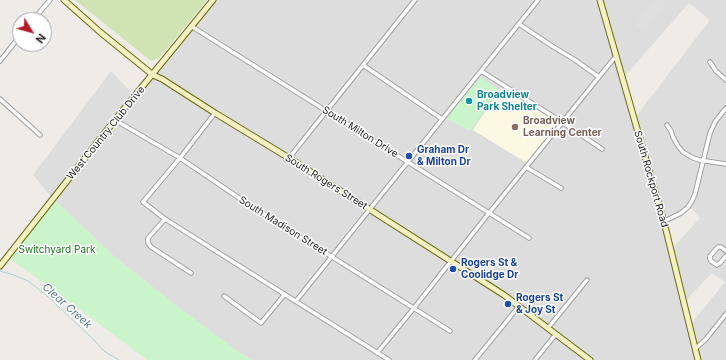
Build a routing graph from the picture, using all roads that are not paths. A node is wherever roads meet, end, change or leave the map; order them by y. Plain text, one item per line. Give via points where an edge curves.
1 (50, 0) edge
2 (64, 0) edge
3 (213, 0) edge
4 (415, 0) edge
5 (538, 0) edge
6 (600, 0) edge
7 (40, 12) edge
8 (519, 24) junction
9 (191, 26) junction
10 (12, 46) edge
11 (616, 56) junction
12 (0, 60) edge
13 (710, 62) dead end
14 (363, 65) junction
15 (481, 71) junction
16 (153, 74) junction
17 (599, 77) junction
18 (726, 80) edge
19 (0, 99) edge
20 (726, 108) edge
21 (326, 111) junction
22 (215, 112) junction
23 (442, 119) junction
24 (115, 120) junction
25 (562, 122) junction
26 (667, 126) dead end
27 (40, 135) dead end
28 (602, 150) dead end
29 (180, 158) junction
30 (289, 158) junction
31 (703, 160) junction
32 (407, 161) junction
33 (726, 164) edge
34 (526, 167) junction
35 (561, 188) dead end
36 (369, 209) junction
37 (489, 213) junction
38 (165, 219) junction
39 (663, 222) junction
40 (529, 238) dead end
41 (725, 248) edge
42 (331, 256) junction
43 (726, 256) edge
44 (451, 260) junction
45 (1, 265) edge
46 (191, 273) dead end
47 (587, 280) dead end
48 (285, 294) junction
49 (224, 296) dead end
50 (296, 301) junction
51 (519, 306) junction
52 (414, 308) junction
53 (726, 314) edge
54 (548, 328) junction
55 (450, 331) dead end
56 (556, 334) junction
57 (695, 349) junction
58 (377, 352) junction
59 (388, 360) edge
60 (475, 360) edge
61 (534, 360) edge
62 (590, 360) edge
63 (698, 360) edge

1 - 7 street
2 - 16 street, South Rogers Street
3 - 9 street, West Country Club Drive
4 - 14 street
5 - 8 street
6 - 11 street, South Rockport Road
8 - 15 street
8 - 17 street
9 - 16 street, West Country Club Drive
9 - 21 street, South Milton Drive
10 - 12 street
11 - 17 street
11 - 39 street, South Rockport Road
13 - 18 street
14 - 21 street
14 - 23 street
15 - 23 street
15 - 25 street
16 - 22 street, South Rogers Street
16 - 24 street, West Country Club Drive
17 - 25 street
19 - 27 street
20 - 31 street via 712,128
21 - 30 street
21 - 32 street, South Milton Drive
22 - 29 street
22 - 30 street, South Rogers Street
23 - 32 street
24 - 29 street, South Madison Street
24 - 45 street, West Country Club Drive
25 - 28 street
25 - 34 street
26 - 31 street via 683,152 694,159
29 - 38 street via 143,202
29 - 42 street, South Madison Street
30 - 36 street, South Rogers Street
31 - 33 street
31 - 39 street via 690,204 682,213
32 - 36 street
32 - 37 street, South Milton Drive
34 - 35 street
34 - 37 street
36 - 42 street
36 - 44 street, South Rogers Street
37 - 40 street, South Milton Drive
37 - 44 street
38 - 46 street via 148,238 148,242 151,247
38 - 48 street
39 - 57 street, South Rockport Road
41 - 43 street via 718,247 710,259 717,265
42 - 50 street
42 - 52 street, South Madison Street
44 - 51 street, South Rogers Street
44 - 52 street
47 - 54 street
48 - 49 street via 261,323
48 - 50 street
50 - 58 street
51 - 54 street, South Rogers Street
51 - 60 street
52 - 55 street, South Madison Street
52 - 58 street
53 - 57 street
54 - 56 street, South Rogers Street
56 - 61 street
56 - 62 street, South Rogers Street
57 - 63 street, South Rockport Road
58 - 59 street

